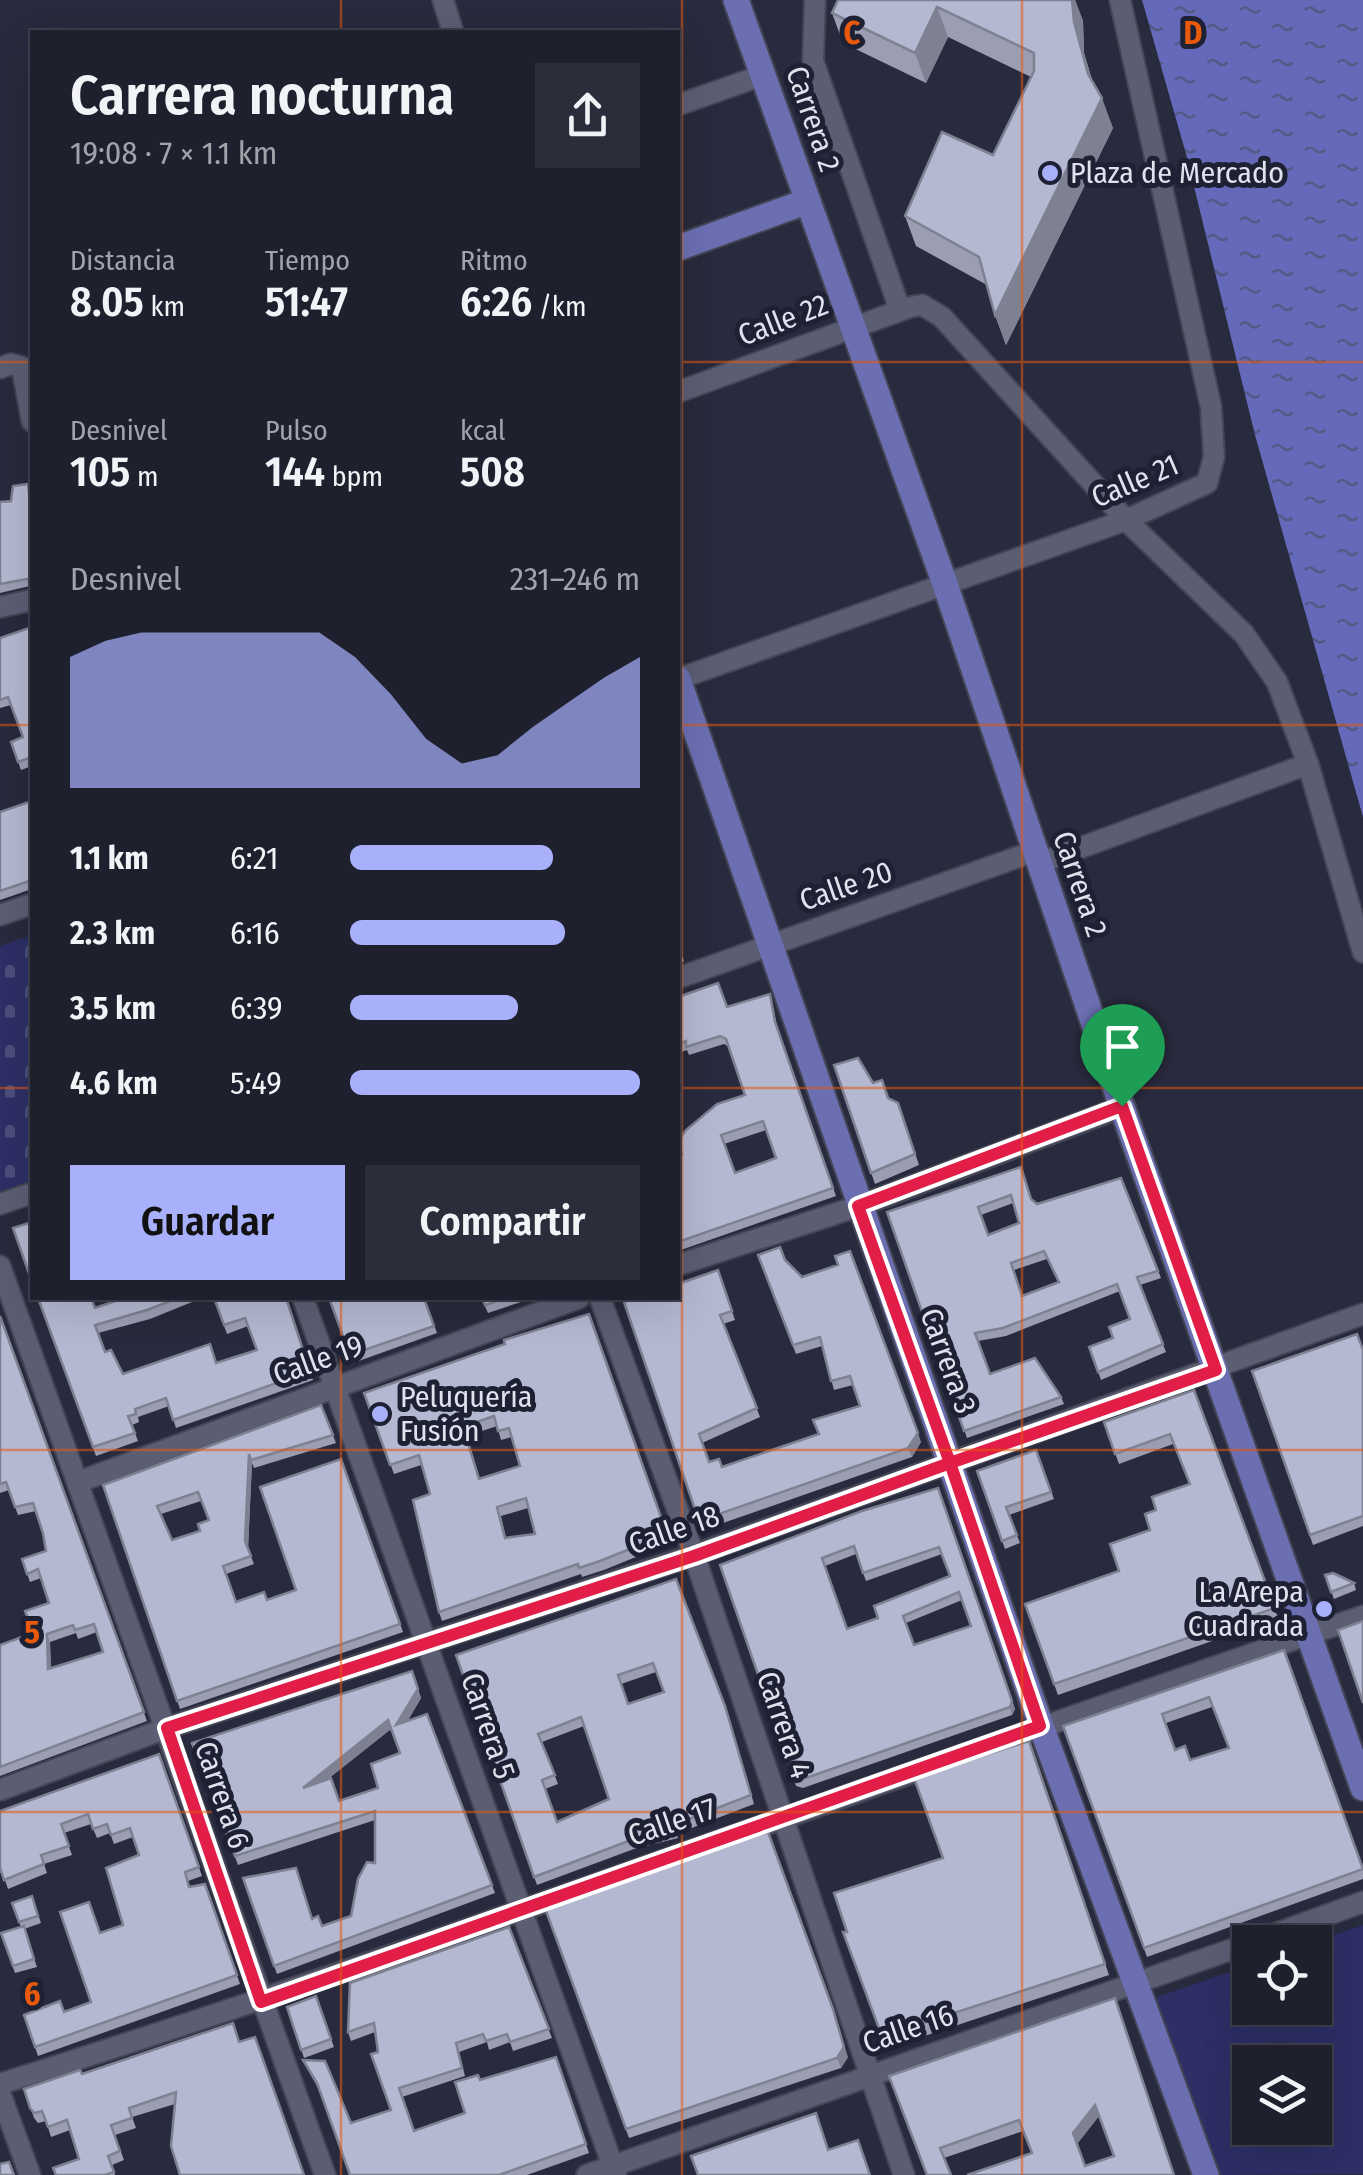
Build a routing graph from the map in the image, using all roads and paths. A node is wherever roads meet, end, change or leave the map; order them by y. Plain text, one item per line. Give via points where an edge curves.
1 (443, 0) edge
2 (736, 0) edge
3 (815, 0) edge
4 (1120, 0) edge
5 (452, 30) edge
6 (764, 74) junction
7 (680, 104) edge
8 (808, 201) junction
9 (680, 247) edge
10 (905, 309) junction
11 (852, 326) junction
12 (11, 368) edge
13 (680, 391) edge
14 (30, 416) edge
15 (1126, 520) junction
16 (945, 584) junction
17 (30, 600) edge
18 (0, 607) edge
19 (680, 678) edge
20 (680, 685) edge
21 (1308, 764) junction
22 (1037, 857) junction
23 (30, 905) edge
24 (0, 915) edge
25 (768, 945) junction
26 (1363, 952) edge
27 (680, 977) edge
28 (1122, 1106) junction
29 (30, 1194) edge
30 (0, 1204) edge
31 (858, 1206) junction
32 (680, 1264) edge
33 (0, 1266) edge
34 (303, 1300) edge
35 (573, 1300) edge
36 (601, 1300) edge
37 (1363, 1314) edge
38 (1216, 1370) junction
39 (334, 1386) junction
40 (950, 1463) junction
41 (78, 1482) junction
42 (694, 1556) junction
43 (1363, 1616) edge
44 (1310, 1634) junction
45 (427, 1642) junction
46 (1040, 1726) junction
47 (167, 1728) junction
48 (1363, 1788) edge
49 (0, 1790) edge
50 (784, 1815) junction
51 (1363, 1902) edge
52 (519, 1908) junction
53 (1300, 1925) edge
54 (1232, 1950) edge
55 (1134, 1985) junction
56 (261, 2002) junction
57 (868, 2074) junction
58 (0, 2084) edge
59 (0, 2093) edge
60 (614, 2171) edge
61 (30, 2175) edge
62 (325, 2175) edge
63 (587, 2175) edge
64 (904, 2175) edge
65 (1206, 2175) edge

1 - 5 street
2 - 6 main road, Carrera 2
3 - 10 street via 813,61
4 - 15 street, Calle 21 via 1211,406 1214,457 1206,483
6 - 7 street
6 - 8 main road, Carrera 2
8 - 9 main road
8 - 11 main road, Carrera 2
10 - 11 street, Calle 22
10 - 15 street via 922,306 942,317
11 - 13 street, Calle 22
11 - 16 main road, Carrera 2
12 - 14 street
15 - 16 street, Calle 21
15 - 21 street via 1244,634 1278,682
16 - 19 street, Calle 21
16 - 22 main road, Carrera 2
17 - 18 street
20 - 25 main road, Carrera 3
21 - 22 street, Calle 20
21 - 26 street
22 - 25 street, Calle 20
22 - 28 main road, Carrera 2
23 - 24 street
25 - 27 street, Calle 20
25 - 31 main road, Carrera 3
28 - 31 street
28 - 38 main road, Carrera 2
29 - 30 street
31 - 32 street
31 - 40 main road, Carrera 3
33 - 41 street, Carrera 6
34 - 39 street, Carrera 5
35 - 39 street, Calle 19
36 - 42 street, Carrera 4
37 - 38 street, Calle 18
38 - 40 street, Calle 18
38 - 44 main road, Carrera 2
39 - 41 street, Calle 19
39 - 45 street, Carrera 5
40 - 42 street, Calle 18
40 - 46 main road, Carrera 3
41 - 47 street, Carrera 6
42 - 45 street, Calle 18
42 - 50 street, Carrera 4
43 - 44 street, Calle 17
44 - 46 street, Calle 17
44 - 48 main road, Carrera 2
45 - 47 street, Calle 18
45 - 52 street, Carrera 5
46 - 50 street, Calle 17
46 - 55 main road, Carrera 3
47 - 49 street, Calle 18
47 - 56 street, Carrera 6
50 - 52 street, Calle 17
50 - 57 street, Carrera 4
51 - 53 street, Calle 16
52 - 56 street, Calle 17
52 - 60 street, Carrera 5
54 - 55 street, Calle 16
55 - 57 street, Calle 16
55 - 65 main road, Carrera 3
56 - 58 street, Calle 17
56 - 62 street, Carrera 6
57 - 60 street, Calle 16
57 - 64 street, Carrera 4
59 - 61 street
60 - 63 street, Calle 16

